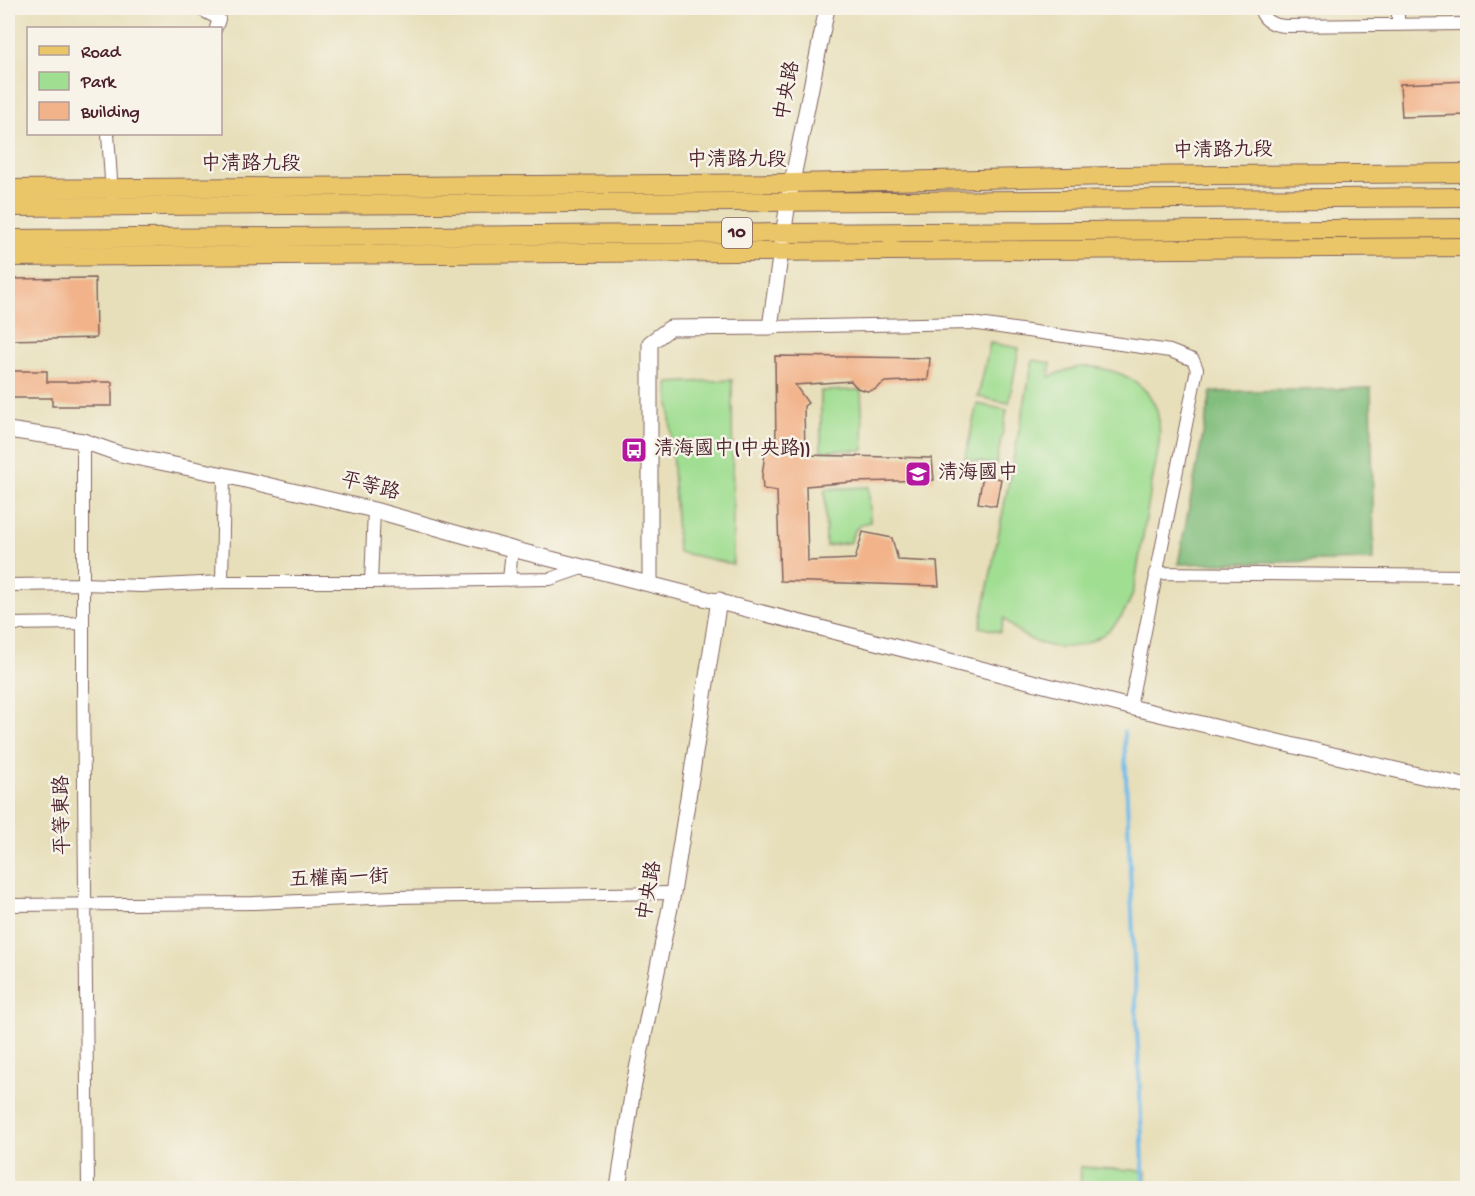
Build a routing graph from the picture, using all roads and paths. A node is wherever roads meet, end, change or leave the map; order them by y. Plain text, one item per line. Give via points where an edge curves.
1 (198, 8) edge
2 (826, 8) edge
3 (1260, 8) edge
4 (1398, 8) edge
5 (218, 24) edge
6 (1467, 24) edge
7 (1398, 25) junction
8 (108, 135) edge
9 (1467, 173) edge
10 (793, 183) junction
11 (8, 189) edge
12 (1467, 197) edge
13 (112, 198) junction
14 (788, 202) junction
15 (8, 207) edge
16 (1467, 228) edge
17 (783, 233) junction
18 (8, 239) edge
19 (1467, 247) edge
20 (780, 252) junction
21 (8, 257) edge
22 (770, 327) junction
23 (8, 430) edge
24 (83, 441) junction
25 (224, 475) junction
26 (374, 510) junction
27 (512, 549) junction
28 (586, 567) junction
29 (1155, 573) junction
30 (1467, 576) edge
31 (509, 580) junction
32 (222, 582) junction
33 (372, 582) junction
34 (650, 583) junction
35 (83, 584) junction
36 (8, 585) edge
37 (719, 600) junction
38 (82, 623) junction
39 (8, 624) edge
40 (1130, 707) junction
41 (1467, 787) edge
42 (673, 893) junction
43 (85, 904) junction
44 (8, 905) edge
45 (88, 1188) edge
46 (618, 1188) edge

1 - 5 street
2 - 10 street, 中央路
3 - 7 street via 1264,19 1273,26
4 - 7 street
6 - 7 street
8 - 13 street
9 - 10 main road, 中清路九段
10 - 13 main road, 中清路九段
10 - 14 street, 中央路
11 - 13 main road, 中清路九段
12 - 14 main road, 中清路九段 / 10
13 - 14 main road, 中清路九段 / 10
13 - 15 main road, 中清路九段 / 10
14 - 17 street, 中央路
16 - 17 main road, 10
17 - 18 main road, 10
17 - 20 street, 中央路
19 - 20 main road
20 - 21 main road
20 - 22 street, 中央路
22 - 29 street via 971,323 1170,351 1193,360 1197,369
22 - 34 street via 670,328 650,343
23 - 24 street, 平等路
24 - 25 street, 平等路 via 120,454
24 - 35 street, 平等東路
25 - 26 street, 平等路
25 - 32 street
26 - 27 street, 平等路
26 - 33 street
27 - 28 street, 平等路
27 - 31 street
28 - 31 street via 550,579
28 - 34 street, 平等路
29 - 30 street
29 - 40 street
31 - 33 street
32 - 33 street
32 - 35 street
34 - 37 street, 平等路
35 - 36 street
35 - 38 street, 平等東路
37 - 40 street, 平等路
37 - 42 street, 中央路
38 - 39 street
38 - 43 street, 平等東路
40 - 41 street, 平等路
42 - 43 street, 五權南一街
42 - 46 street, 中央路 via 633,1089
43 - 44 street, 五權南一街
43 - 45 street, 平等東路

